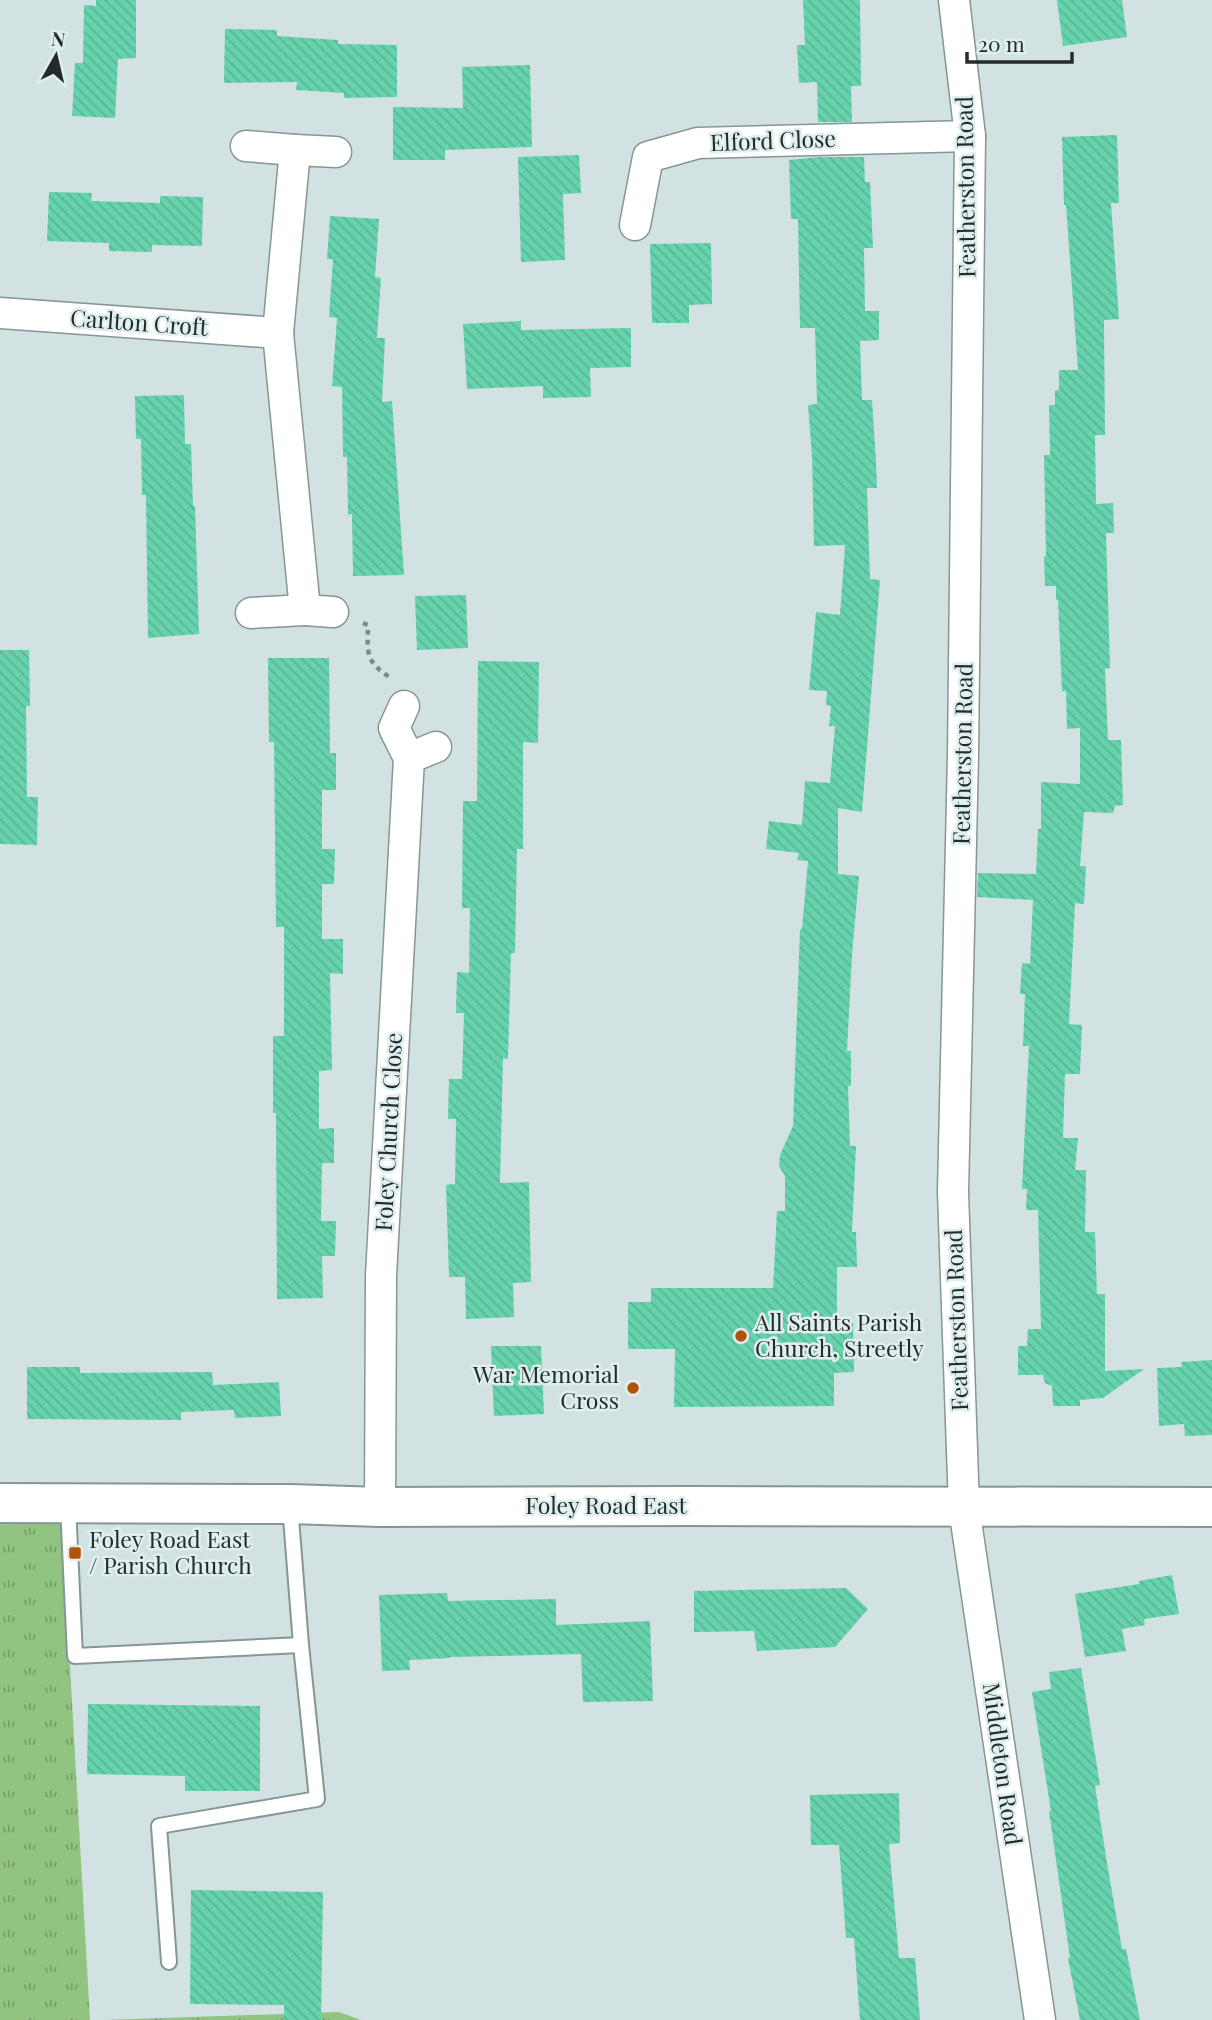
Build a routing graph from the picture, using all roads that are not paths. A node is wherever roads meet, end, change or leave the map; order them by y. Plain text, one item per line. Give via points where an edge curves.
1 (954, 0) edge
2 (970, 136) junction
3 (246, 146) dead end
4 (295, 150) junction
5 (336, 152) dead end
6 (635, 225) dead end
7 (0, 313) edge
8 (278, 332) junction
9 (251, 613) dead end
10 (404, 706) road end
11 (0, 1503) edge
12 (68, 1503) junction
13 (290, 1504) junction
14 (380, 1507) junction
15 (1212, 1507) edge
16 (964, 1508) junction
17 (300, 1645) junction
18 (169, 1962) dead end
19 (1040, 2020) edge

1 - 2 street, Featherston Road
2 - 6 street, Elford Close via 698,143 648,157
2 - 16 street, Featherston Road via 953,1192
3 - 4 street
4 - 5 street
4 - 8 street
7 - 8 street, Carlton Croft
8 - 9 street via 319,611
10 - 14 street, Foley Church Close via 394,728 422,752 381,1276
11 - 12 main road, Foley Road East
12 - 13 main road, Foley Road East
12 - 17 lane via 75,1656
13 - 14 main road, Foley Road East
13 - 17 lane
14 - 16 main road, Foley Road East
15 - 16 main road, Foley Road East
16 - 19 street, Middleton Road
17 - 18 lane via 317,1799 159,1826

